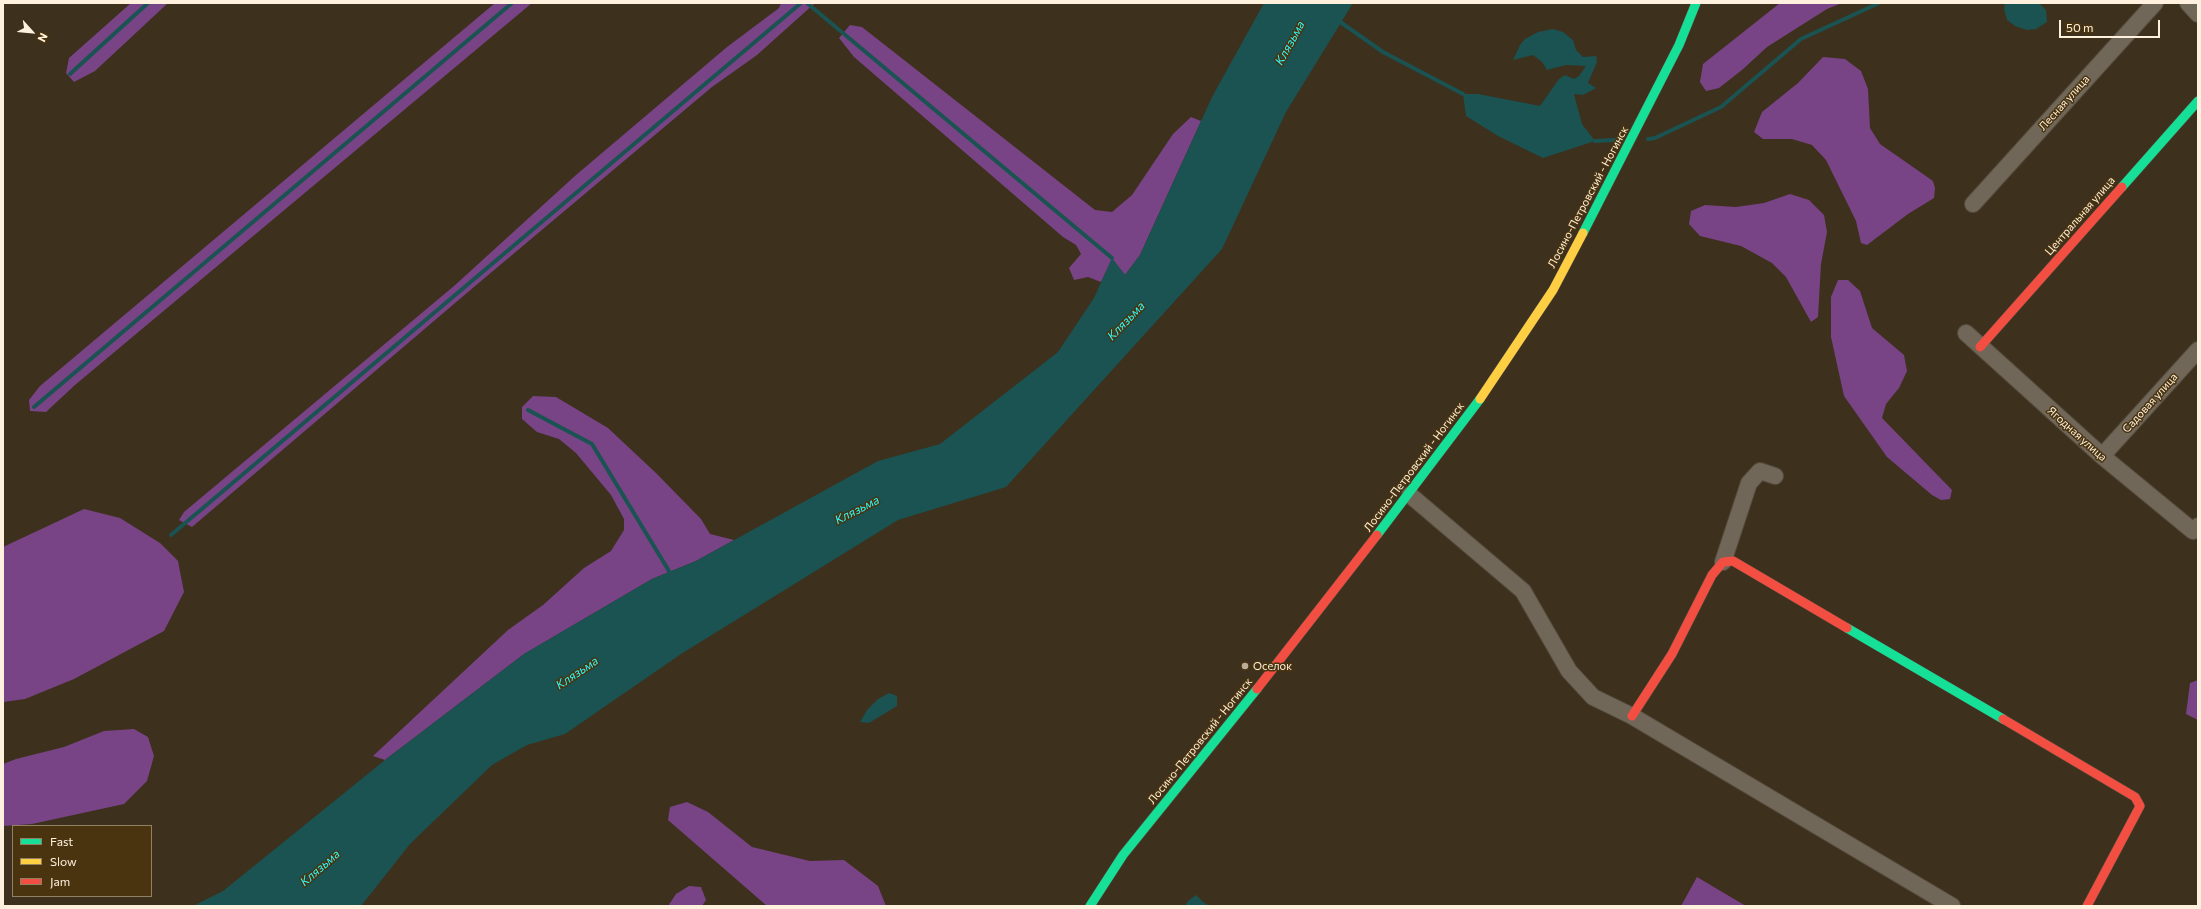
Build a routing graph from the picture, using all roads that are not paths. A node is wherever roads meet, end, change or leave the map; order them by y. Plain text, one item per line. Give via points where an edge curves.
1 (1696, 3) edge
2 (2155, 3) edge
3 (2188, 3) edge
4 (2198, 14) edge
5 (2198, 101) edge
6 (1973, 204) dead end
7 (1966, 333) dead end
8 (1980, 347) junction
9 (2198, 350) edge
10 (2102, 456) junction
11 (1775, 476) dead end
12 (1410, 495) junction
13 (2196, 528) edge
14 (1723, 562) junction
15 (1632, 716) junction
16 (1090, 906) edge
17 (1952, 906) edge
18 (2087, 906) edge

1 - 12 main road, Лосино-Петровский - Ногинск via 1679,45 1620,164 1553,290 1466,420
2 - 6 street, Лесная улица
3 - 4 street
5 - 8 main road, Центральная улица
7 - 8 street, Ягодная улица
8 - 10 street, Ягодная улица
9 - 10 street, Садовая улица
10 - 13 street, Ягодная улица
11 - 14 street via 1760,471 1749,483
12 - 15 street via 1523,591 1569,671 1593,697
12 - 16 main road, Лосино-Петровский - Ногинск via 1124,855
14 - 15 main road via 1712,575 1672,654
14 - 18 main road via 1734,561 2135,796 2140,806
15 - 17 street

